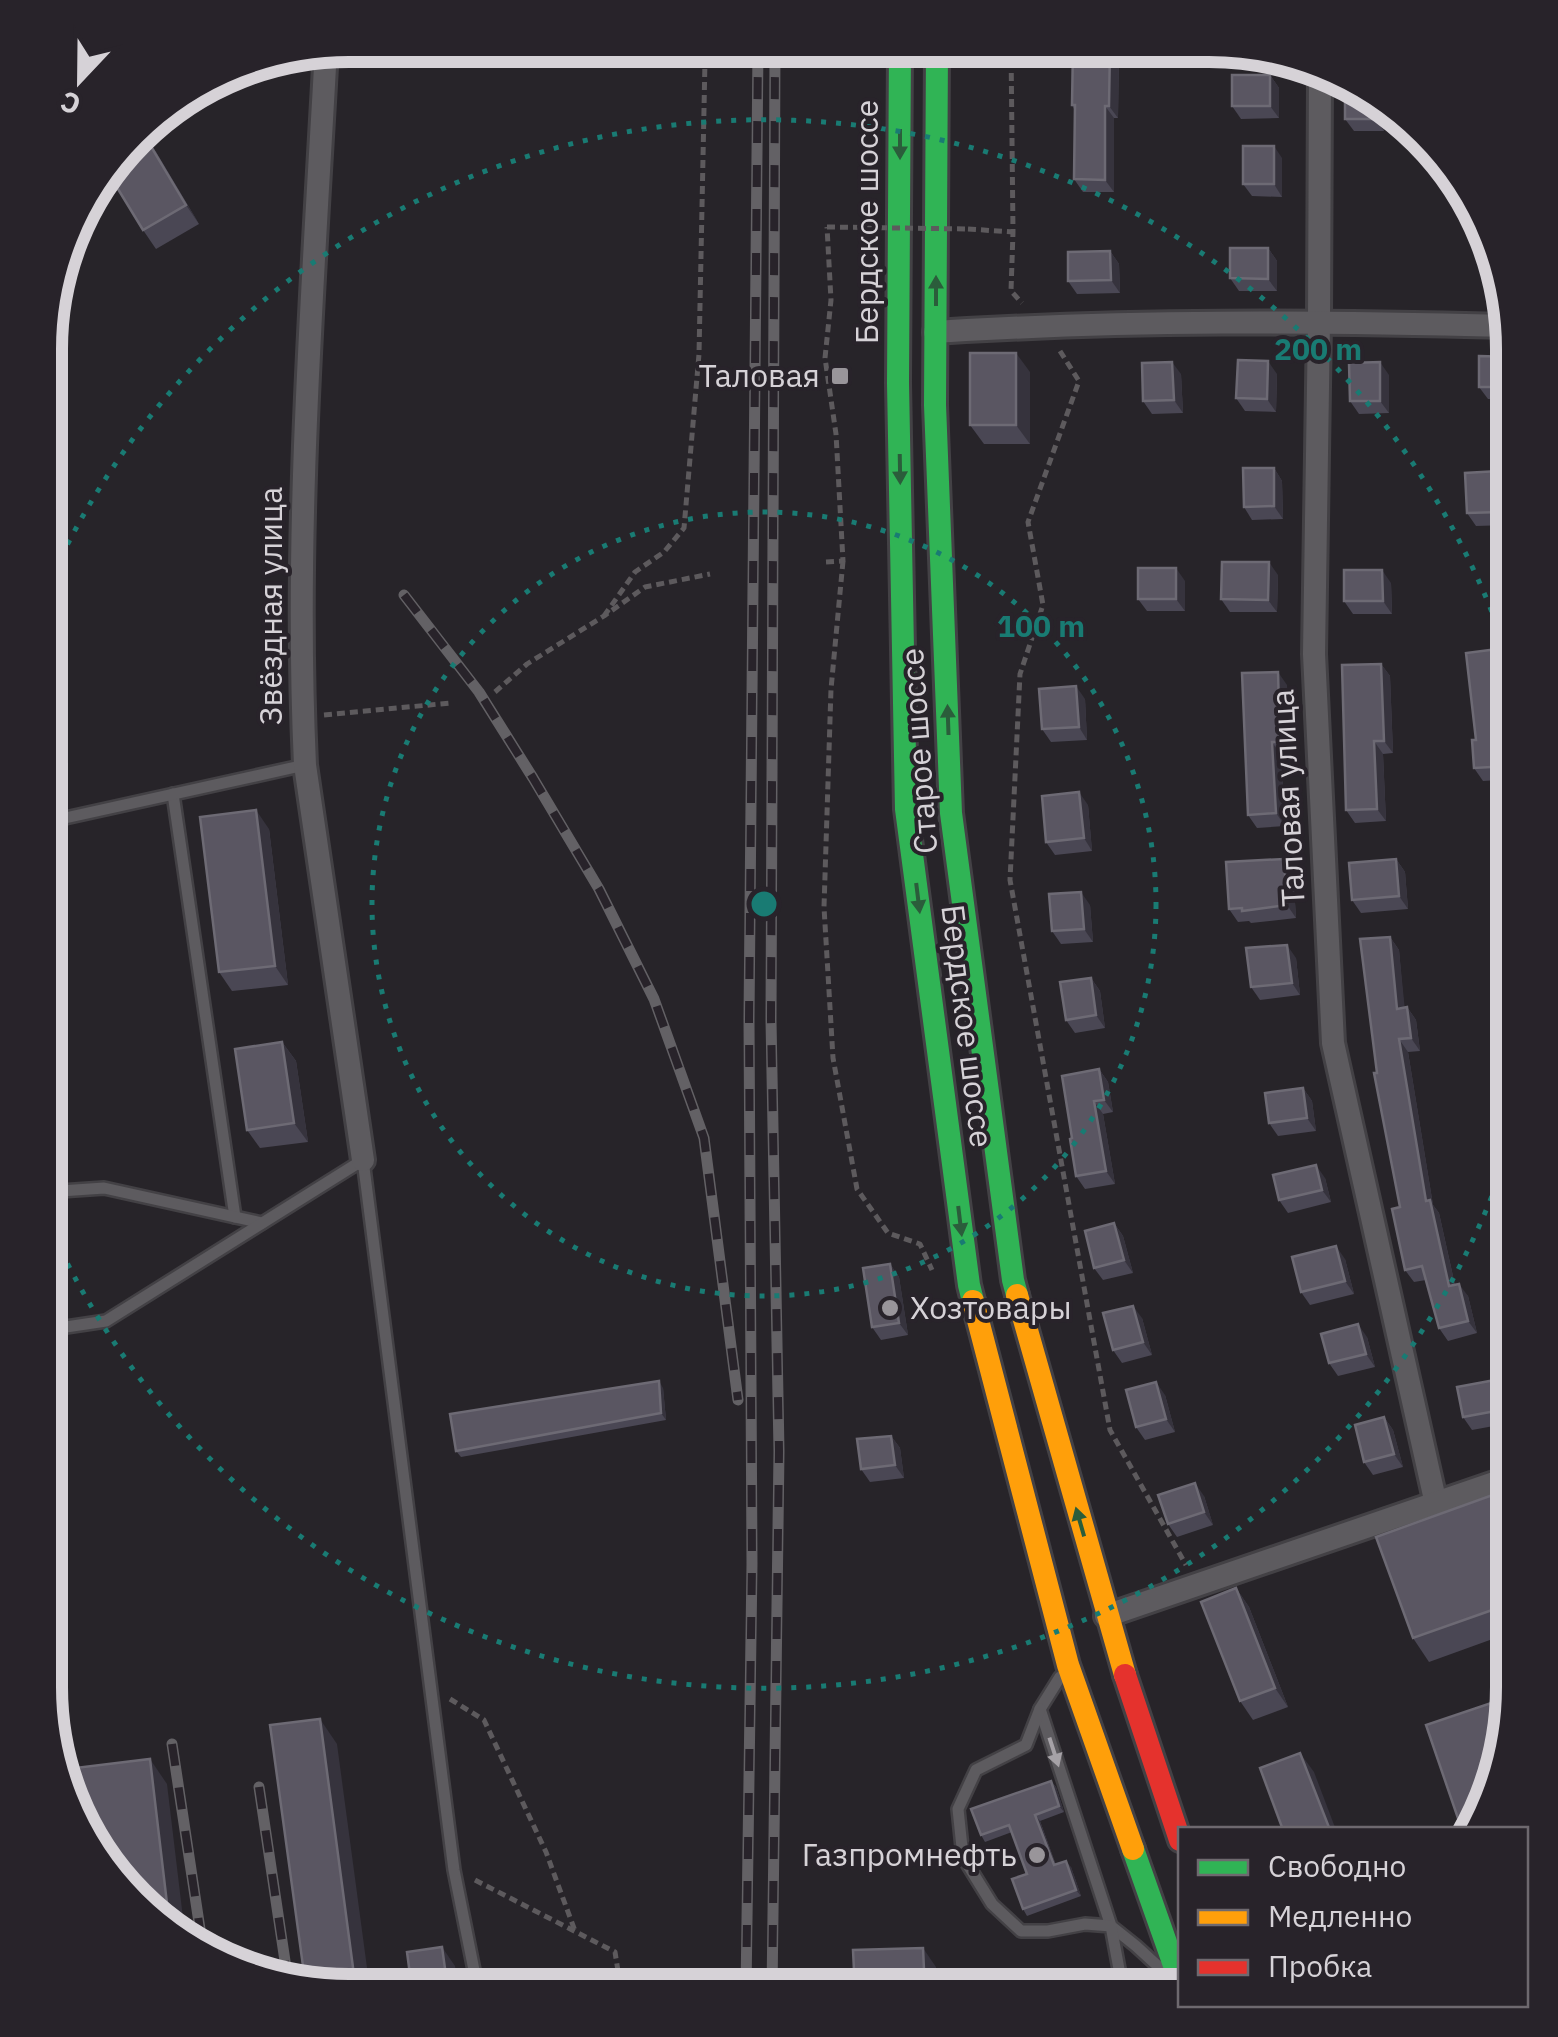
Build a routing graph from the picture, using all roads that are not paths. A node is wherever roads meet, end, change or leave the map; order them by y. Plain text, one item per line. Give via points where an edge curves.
1 (900, 62) edge
2 (937, 62) edge
3 (325, 64) edge
4 (1320, 84) edge
5 (1319, 322) junction
6 (1494, 326) edge
7 (935, 332) junction
8 (305, 765) junction
9 (173, 794) junction
10 (62, 819) edge
11 (362, 1160) junction
12 (62, 1191) edge
13 (235, 1217) junction
14 (262, 1223) junction
15 (62, 1328) edge
16 (1495, 1483) edge
17 (1436, 1504) junction
18 (1106, 1616) junction
19 (1068, 1665) junction
20 (1040, 1710) junction
21 (1178, 1834) edge
22 (1111, 1926) junction
23 (475, 1974) edge
24 (1119, 1974) edge
25 (1168, 1974) edge
26 (1176, 1974) edge

1 -> 19 highway, Бердское шоссе via 906,809 968,1285
7 -> 2 highway, Старое шоссе
3 - 8 street, Звёздная улица via 302,476
4 - 5 street, Таловая улица
5 - 6 street
5 - 7 street
5 - 17 street, Таловая улица via 1314,654 1333,1043
18 -> 7 highway, Старое шоссе via 1013,1280 952,814
8 - 9 lane
8 - 11 street, Звёздная улица
9 - 10 lane
9 - 13 lane
11 - 14 lane
11 - 23 lane via 454,1870
12 - 13 lane via 104,1188
13 - 14 lane
14 - 15 lane via 106,1321
16 - 17 street
17 - 18 street
18 - 21 highway
19 - 20 lane
19 - 26 highway, Бердское шоссе
20 -> 22 lane
20 - 22 lane via 1026,1745 976,1770 958,1809 963,1857 992,1904 1020,1931
22 - 24 lane
22 - 25 lane

